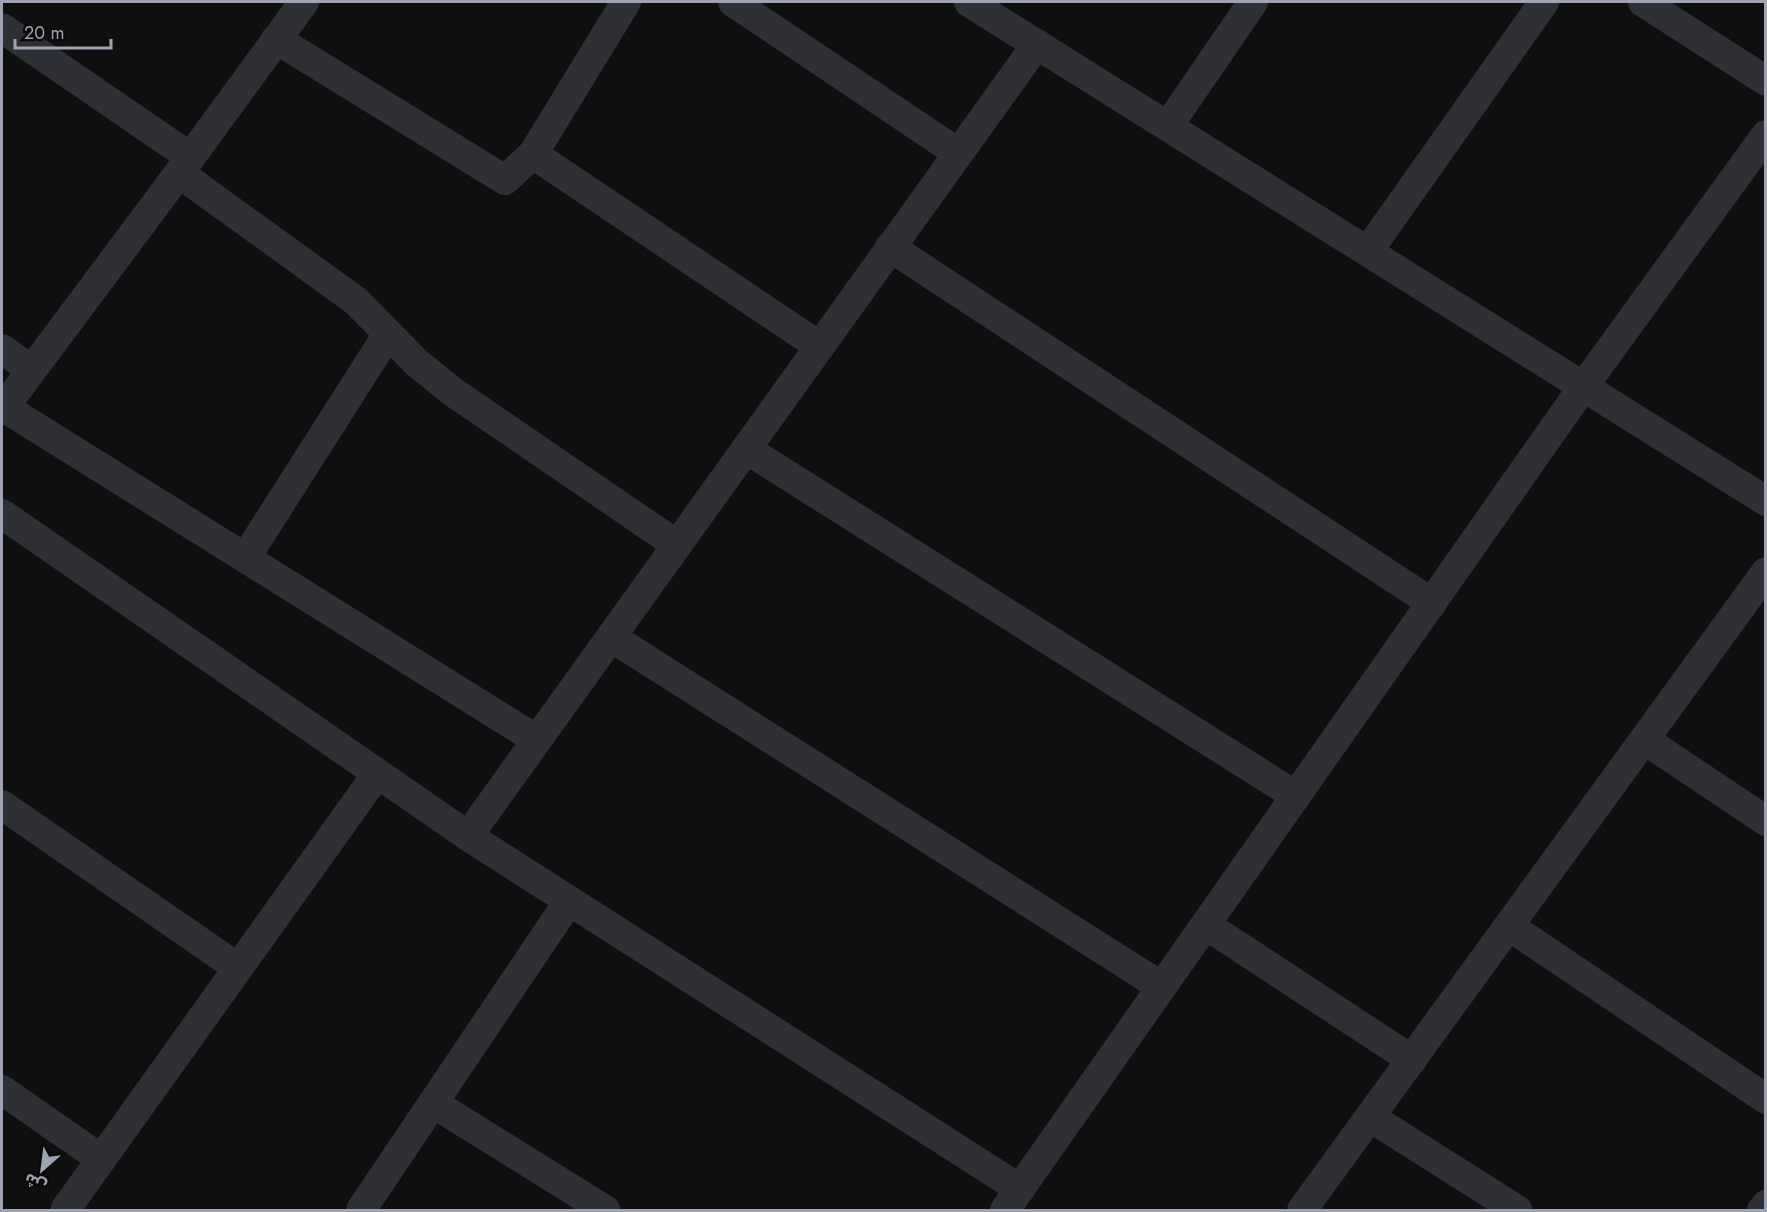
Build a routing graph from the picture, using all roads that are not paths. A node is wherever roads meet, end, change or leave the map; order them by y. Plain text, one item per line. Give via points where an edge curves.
1 (304, 2) edge
2 (626, 2) edge
3 (733, 2) edge
4 (969, 2) edge
5 (1253, 2) edge
6 (1544, 2) edge
7 (1643, 2) edge
8 (2, 28) edge
9 (276, 39) junction
10 (1037, 44) junction
11 (1766, 81) edge
12 (1168, 126) junction
13 (1766, 135) edge
14 (958, 153) junction
15 (533, 154) junction
16 (184, 165) junction
17 (890, 247) junction
18 (1368, 251) junction
19 (388, 334) junction
20 (819, 346) junction
21 (2, 348) edge
22 (31, 370) junction
23 (1583, 387) junction
24 (2, 408) edge
25 (746, 449) junction
26 (1766, 501) edge
27 (2, 514) edge
28 (677, 545) junction
29 (246, 557) junction
30 (1766, 572) edge
31 (1432, 603) junction
32 (611, 637) junction
33 (537, 740) junction
34 (1645, 740) junction
35 (377, 774) junction
36 (1296, 796) junction
37 (2, 805) edge
38 (1766, 820) edge
39 (468, 836) junction
40 (569, 901) junction
41 (1206, 925) junction
42 (1509, 926) junction
43 (238, 968) junction
44 (1162, 987) junction
45 (1412, 1060) junction
46 (2, 1090) edge
47 (1766, 1099) edge
48 (433, 1103) junction
49 (1370, 1117) junction
50 (101, 1159) junction
51 (1013, 1200) edge
52 (1766, 1205) edge
53 (64, 1210) edge
54 (361, 1210) edge
55 (605, 1210) edge
56 (1302, 1210) edge
57 (1517, 1210) edge
58 (1762, 1210) edge

1 - 9 street
2 - 15 street
3 - 14 street
4 - 10 street
5 - 12 street
6 - 18 street
7 - 11 street
8 - 16 street
9 - 15 street via 505,180
9 - 16 street
10 - 12 street
10 - 14 street
12 - 18 street
13 - 23 street
14 - 17 street
15 - 20 street
16 - 19 street via 356,301
16 - 22 street
17 - 20 street
17 - 31 street
18 - 23 street
19 - 28 street via 453,392
19 - 29 street
20 - 25 street
21 - 22 street
22 - 24 street
23 - 26 street
23 - 31 street
24 - 29 street
25 - 28 street
25 - 36 street
27 - 35 street
28 - 32 street
29 - 33 street
30 - 34 street
31 - 36 street
32 - 33 street
32 - 44 street
33 - 39 street
34 - 38 street
34 - 42 street
35 - 39 street
35 - 43 street
36 - 41 street
37 - 43 street
39 - 40 street
40 - 48 street
40 - 51 street
41 - 44 street
41 - 45 street
42 - 45 street
42 - 47 street
43 - 50 street
44 - 51 street
45 - 49 street
46 - 50 street
48 - 54 street
48 - 55 street
49 - 56 street
49 - 57 street
50 - 53 street
52 - 58 street

